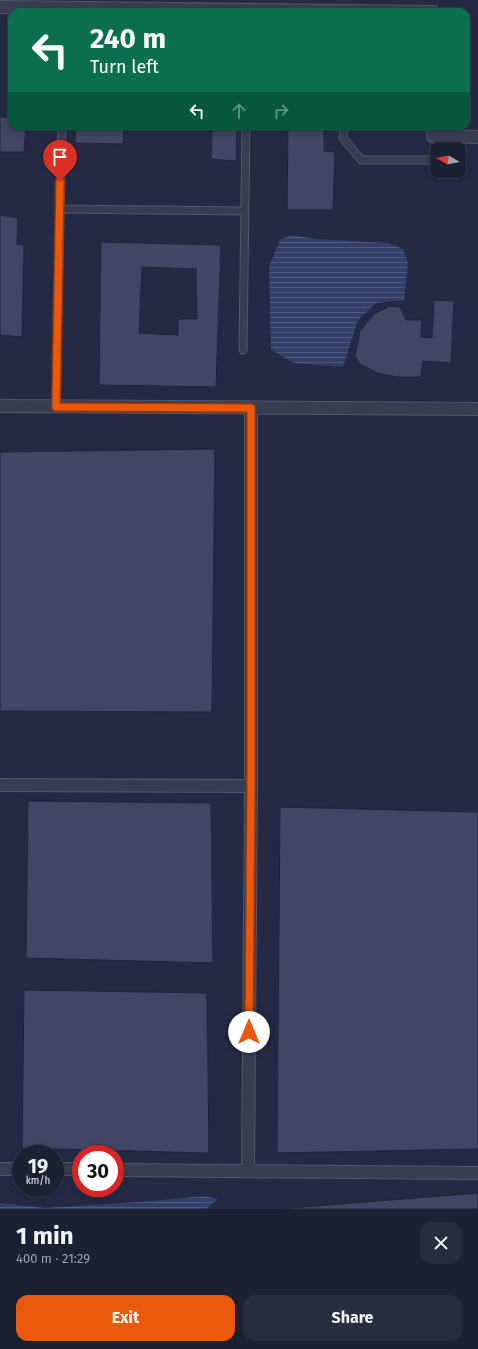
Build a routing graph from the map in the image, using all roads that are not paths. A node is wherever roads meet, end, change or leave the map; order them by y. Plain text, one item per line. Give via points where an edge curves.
1 (0, 7) edge
2 (21, 8) edge
3 (62, 130) edge
4 (246, 130) edge
5 (344, 130) edge
6 (433, 130) edge
7 (460, 137) junction
8 (478, 137) edge
9 (454, 142) edge
10 (430, 160) edge
11 (60, 209) junction
12 (245, 211) junction
13 (243, 350) dead end
14 (0, 406) edge
15 (56, 407) junction
16 (251, 408) junction
17 (478, 409) edge
18 (0, 786) edge
19 (251, 786) junction
20 (0, 1169) edge
21 (12, 1169) edge
22 (124, 1170) edge
23 (248, 1171) junction
24 (478, 1173) edge

1 - 2 street
3 - 11 lane
4 - 12 lane
5 - 10 lane via 343,138 361,160
6 - 7 street via 432,136
7 - 8 street
7 - 9 lane
11 - 12 lane
11 - 15 lane
12 - 13 lane
14 - 15 street
15 - 16 street
16 - 17 street
16 - 19 street
18 - 19 street
19 - 23 street
20 - 21 street
22 - 23 street
23 - 24 street

